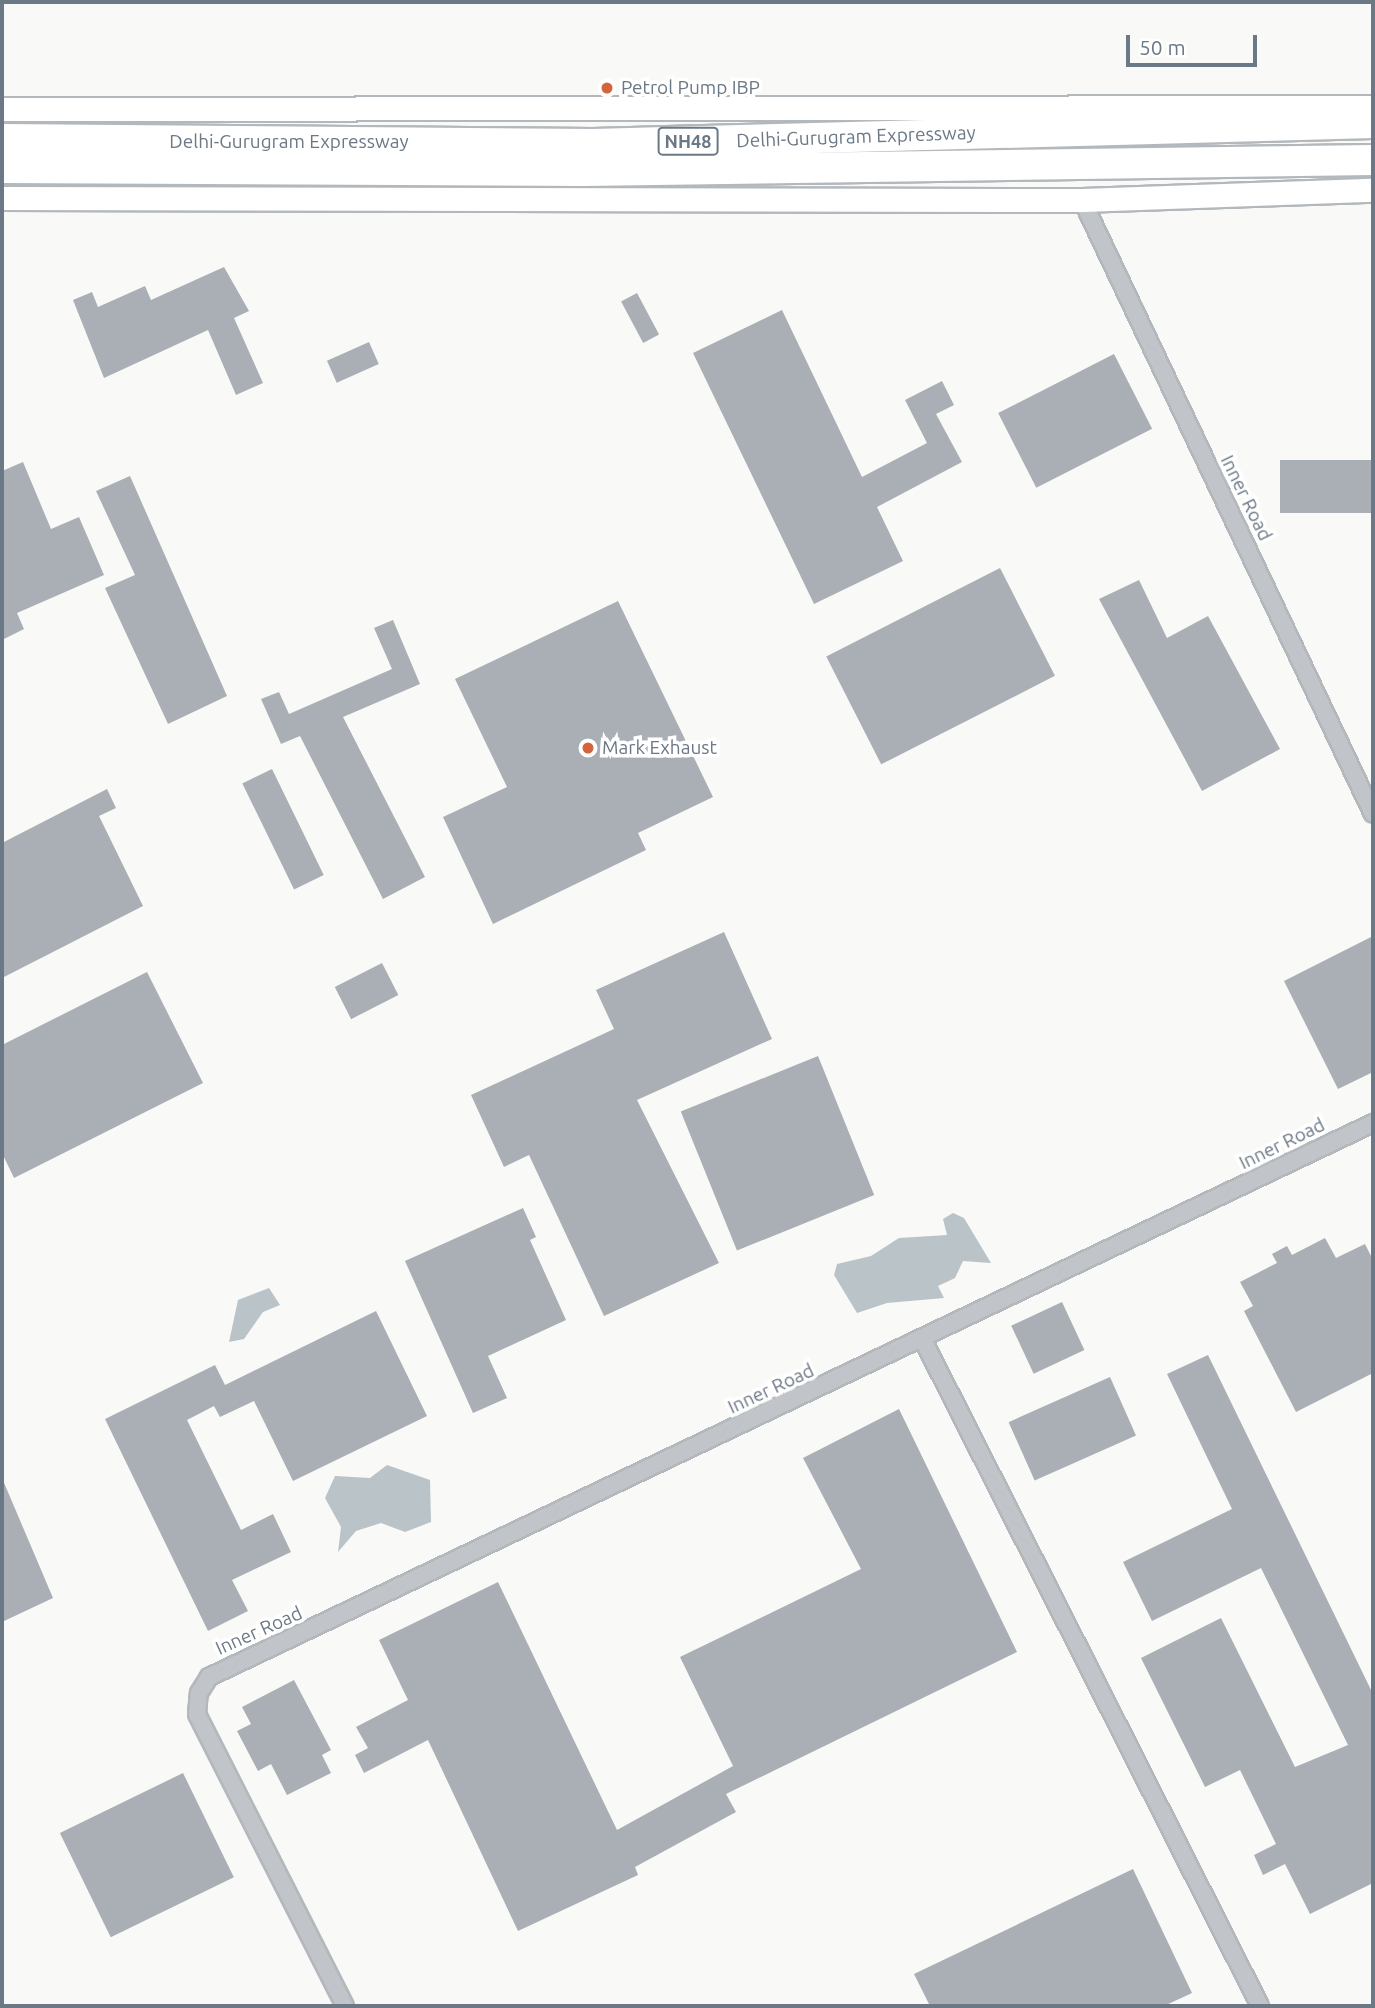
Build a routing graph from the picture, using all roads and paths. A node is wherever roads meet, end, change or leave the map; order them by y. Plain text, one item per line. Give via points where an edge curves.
1 (1373, 107) edge
2 (2, 110) edge
3 (1373, 124) edge
4 (2, 139) edge
5 (1373, 160) edge
6 (2, 168) edge
7 (1373, 190) edge
8 (2, 198) edge
9 (1082, 200) junction
10 (1373, 814) edge
11 (1373, 1123) edge
12 (923, 1340) junction
13 (345, 2006) edge
14 (1260, 2006) edge

1 - 2 main road
3 - 4 highway, Delhi-Gurugram Expressway / NH48 via 593,144
5 - 6 highway, Delhi-Gurugram Expressway / NH48 via 584,171
7 - 9 main road
8 - 9 main road
9 - 10 street, Inner Road
11 - 12 street, Inner Road
12 - 13 street, Inner Road via 219,1671 203,1684 197,1714
12 - 14 street

